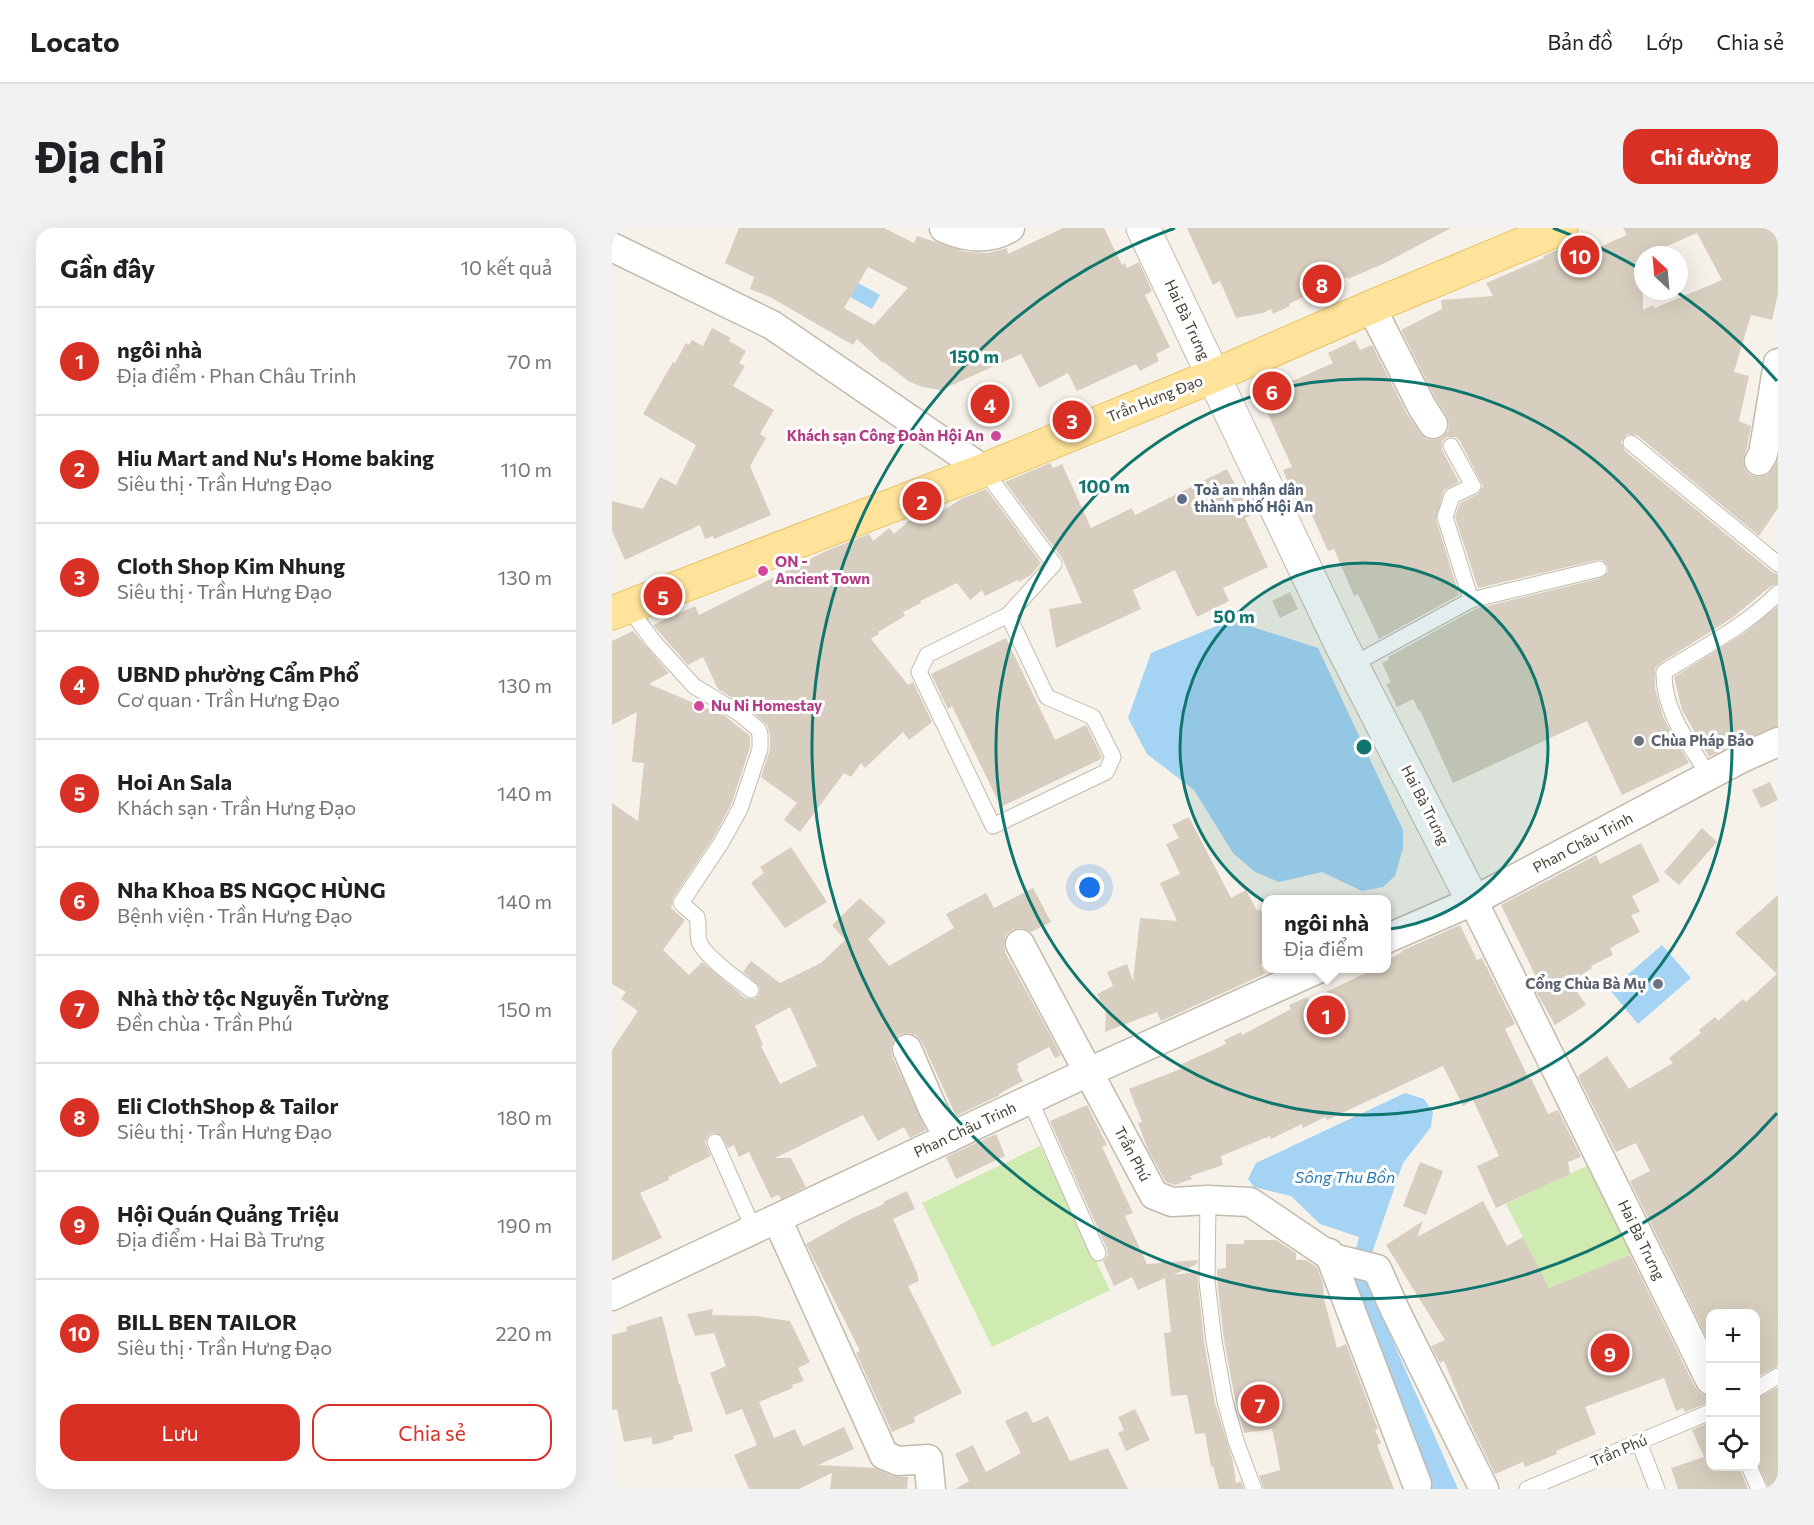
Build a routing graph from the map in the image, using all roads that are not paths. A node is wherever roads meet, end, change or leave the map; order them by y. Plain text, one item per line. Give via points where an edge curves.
1 (944, 228) edge
2 (1010, 228) edge
3 (1143, 228) edge
4 (1561, 228) edge
5 (612, 247) edge
6 (1371, 307) junction
7 (1778, 363) edge
8 (1213, 376) junction
9 (1433, 424) dead end
10 (1631, 443) dead end
11 (1451, 446) dead end
12 (1759, 461) dead end
13 (984, 470) junction
14 (1778, 564) edge
15 (1599, 569) dead end
16 (1778, 593) edge
17 (1472, 600) junction
18 (620, 610) edge
19 (1008, 615) junction
20 (1352, 665) junction
21 (1778, 742) edge
22 (1708, 776) junction
23 (1473, 901) junction
24 (1391, 937) edge
25 (1020, 944) dead end
26 (1311, 973) edge
27 (751, 990) dead end
28 (907, 1049) dead end
29 (1089, 1072) junction
30 (1030, 1100) junction
31 (949, 1138) junction
32 (715, 1142) dead end
33 (1208, 1200) junction
34 (766, 1224) junction
35 (1098, 1253) dead end
36 (1331, 1255) junction
37 (612, 1296) edge
38 (1706, 1372) edge
39 (1778, 1376) edge
40 (1760, 1386) edge
41 (1706, 1414) edge
42 (1640, 1442) junction
43 (1751, 1471) edge
44 (1416, 1484) dead end
45 (931, 1489) edge
46 (1254, 1489) edge
47 (1484, 1489) edge
48 (1527, 1489) edge
49 (1657, 1489) edge
50 (1759, 1489) edge

1 - 2 street via 977,238
3 - 8 street, Hai Bà Trưng
4 - 6 main road, Trần Hưng Đạo
5 - 13 street via 772,325
6 - 8 main road, Trần Hưng Đạo
6 - 9 street
7 - 12 street
8 - 13 main road, Trần Hưng Đạo
8 - 20 street, Hai Bà Trưng
10 - 14 lane
11 - 17 lane via 1473,486 1452,496 1445,517
13 - 18 main road, Trần Hưng Đạo
13 - 19 lane via 1054,564
15 - 17 lane
16 - 22 lane via 1746,620 1664,672 1663,689 1669,706
17 - 20 lane
18 - 27 lane via 694,686 740,714 760,734 760,749 740,808 681,903 697,917 701,946
19 - 19 lane via 927,655 919,672 993,826 1106,772 1113,757 1093,717 1047,697
20 - 23 street, Hai Bà Trưng
21 - 22 street, Phan Châu Trinh
22 - 23 street, Phan Châu Trinh
23 - 24 street, Phan Châu Trinh
23 - 38 street, Hai Bà Trưng
25 - 29 street, Trần Phú
26 - 29 street, Phan Châu Trinh
28 - 31 street
29 - 30 street, Phan Châu Trinh
29 - 33 street, Trần Phú via 1154,1195 1172,1202
30 - 31 street, Phan Châu Trinh
30 - 35 lane
31 - 34 street, Phan Châu Trinh
32 - 34 lane
33 - 36 street, Trần Phú via 1250,1202
33 - 46 lane via 1207,1281 1214,1341 1225,1401
34 - 37 street, Phan Châu Trinh
34 - 45 street via 884,1455 898,1461 928,1459
36 - 44 street
36 - 47 street, Trần Phú via 1377,1269
39 - 40 lane
41 - 42 lane, Trần Phú
42 - 48 lane, Trần Phú
42 - 49 lane
43 - 50 lane

